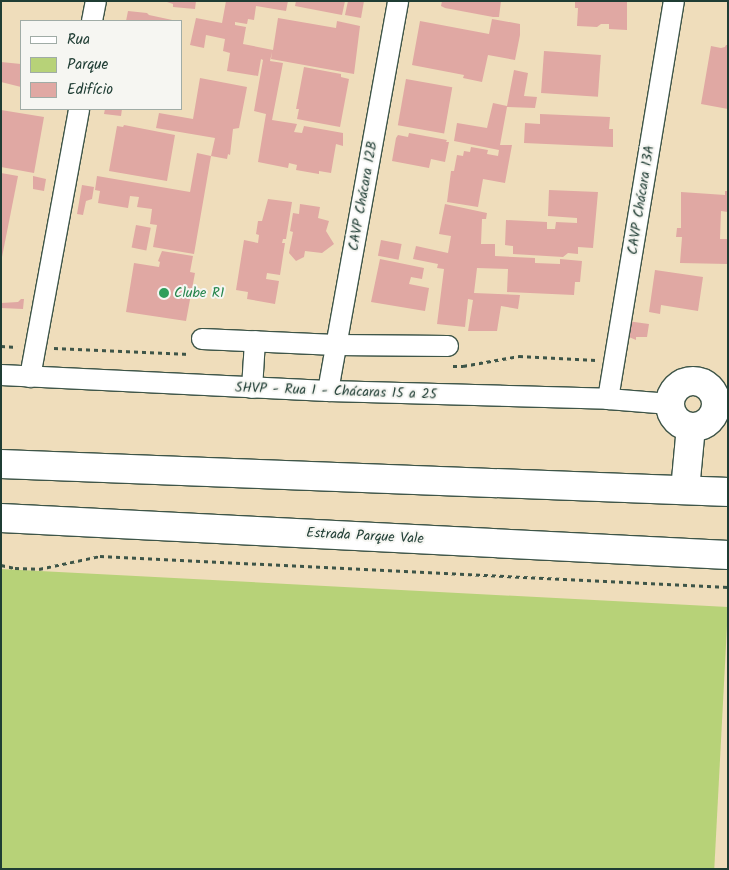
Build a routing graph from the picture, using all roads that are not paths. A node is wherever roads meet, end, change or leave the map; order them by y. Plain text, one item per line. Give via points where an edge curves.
1 (96, 1) edge
2 (398, 1) edge
3 (674, 1) edge
4 (92, 20) edge
5 (79, 110) edge
6 (202, 339) dead end
7 (255, 341) junction
8 (336, 345) junction
9 (448, 346) dead end
10 (1, 376) edge
11 (30, 377) junction
12 (252, 388) junction
13 (328, 392) junction
14 (608, 399) junction
15 (722, 403) edge
16 (670, 404) junction
17 (691, 427) junction
18 (1, 464) edge
19 (685, 490) junction
20 (728, 492) edge
21 (1, 518) edge
22 (728, 554) edge

1 - 4 street
2 - 8 street, CAVP Chácara 12B
3 - 14 street, CAVP Chácara 13A
5 - 11 street
6 - 7 street
7 - 8 street
7 - 12 street
8 - 9 street
8 - 13 street, CAVP Chácara 12B
10 - 11 street, SHVP - Rua 1 - Chácaras 15 a 25
11 - 12 street, SHVP - Rua 1 - Chácaras 15 a 25
12 - 13 street, SHVP - Rua 1 - Chácaras 15 a 25
13 - 14 street, SHVP - Rua 1 - Chácaras 15 a 25
14 - 16 street, SHVP - Rua 1 - Chácaras 15 a 25
15 - 16 main road via 707,385 687,381 672,394
15 - 17 main road via 709,421
16 - 17 main road via 676,420
17 - 19 main road
18 - 19 main road
19 - 20 main road
21 - 22 main road, Estrada Parque Vale

